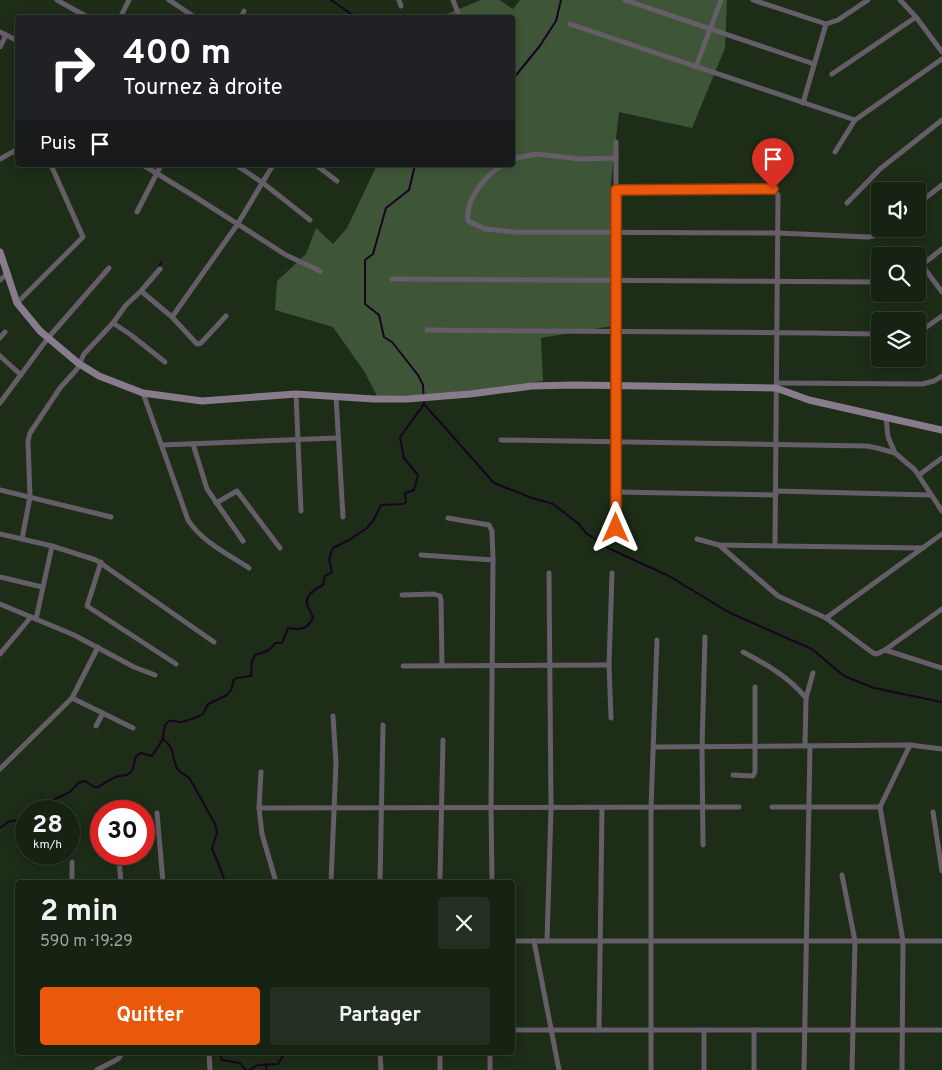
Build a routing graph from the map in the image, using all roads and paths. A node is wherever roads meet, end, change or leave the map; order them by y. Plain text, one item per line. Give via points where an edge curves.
1 (57, 0) edge
2 (129, 0) edge
3 (169, 0) edge
4 (453, 0) edge
5 (625, 0) edge
6 (721, 0) edge
7 (753, 0) edge
8 (868, 0) edge
9 (900, 0) edge
10 (244, 11) dead end
11 (84, 15) edge
12 (122, 15) edge
13 (192, 15) edge
14 (242, 15) edge
15 (459, 15) edge
16 (916, 17) junction
17 (570, 24) dead end
18 (826, 24) junction
19 (710, 29) junction
20 (0, 32) edge
21 (6, 36) junction
22 (15, 39) edge
23 (0, 47) edge
24 (942, 52) edge
25 (942, 59) edge
26 (814, 64) junction
27 (696, 67) junction
28 (832, 74) dead end
29 (803, 103) junction
30 (855, 120) junction
31 (942, 120) edge
32 (616, 142) dead end
33 (15, 151) edge
34 (835, 152) dead end
35 (515, 158) edge
36 (616, 158) junction
37 (0, 159) edge
38 (52, 167) edge
39 (146, 167) edge
40 (159, 167) edge
41 (239, 167) edge
42 (272, 167) edge
43 (318, 167) edge
44 (501, 167) edge
45 (156, 173) junction
46 (337, 182) dead end
47 (263, 183) junction
48 (942, 185) edge
49 (616, 190) junction
50 (926, 198) edge
51 (847, 203) dead end
52 (136, 212) dead end
53 (310, 220) dead end
54 (237, 225) junction
55 (616, 232) junction
56 (778, 233) junction
57 (871, 236) edge
58 (942, 249) edge
59 (0, 252) edge
60 (109, 268) dead end
61 (160, 269) dead end
62 (320, 271) dead end
63 (7, 274) junction
64 (0, 280) edge
65 (392, 280) dead end
66 (616, 281) junction
67 (777, 282) junction
68 (871, 282) edge
69 (141, 291) junction
70 (942, 292) edge
71 (17, 304) junction
72 (226, 316) dead end
73 (942, 316) edge
74 (172, 317) junction
75 (113, 323) junction
76 (926, 327) edge
77 (427, 330) dead end
78 (5, 332) dead end
79 (616, 332) junction
80 (777, 332) junction
81 (871, 334) edge
82 (0, 338) edge
83 (48, 338) junction
84 (0, 356) edge
85 (165, 362) dead end
86 (78, 363) junction
87 (21, 375) junction
88 (942, 376) edge
89 (616, 385) junction
90 (777, 385) junction
91 (143, 393) junction
92 (296, 394) junction
93 (336, 396) junction
94 (0, 403) edge
95 (886, 417) junction
96 (942, 430) edge
97 (337, 438) junction
98 (298, 440) junction
99 (501, 440) dead end
100 (616, 442) junction
101 (193, 444) junction
102 (776, 444) junction
103 (162, 445) junction
104 (894, 454) junction
105 (942, 458) edge
106 (920, 475) junction
107 (0, 490) edge
108 (616, 492) junction
109 (776, 493) junction
110 (930, 495) junction
111 (30, 497) junction
112 (216, 503) junction
113 (942, 510) edge
114 (301, 511) dead end
115 (111, 517) dead end
116 (343, 517) dead end
117 (448, 518) dead end
118 (616, 528) dead end
119 (0, 534) edge
120 (942, 534) edge
121 (22, 539) junction
122 (697, 539) dead end
123 (243, 541) dead end
124 (718, 545) junction
125 (52, 546) junction
126 (775, 546) junction
127 (280, 548) dead end
128 (923, 548) junction
129 (421, 555) dead end
130 (493, 560) junction
131 (101, 562) junction
132 (249, 568) dead end
133 (612, 572) dead end
134 (549, 573) dead end
135 (0, 577) edge
136 (42, 588) junction
137 (402, 595) dead end
138 (0, 604) edge
139 (942, 608) edge
140 (33, 618) junction
141 (826, 618) junction
142 (705, 637) dead end
143 (657, 640) dead end
144 (214, 642) dead end
145 (98, 647) junction
146 (885, 650) junction
147 (743, 652) dead end
148 (0, 654) edge
149 (176, 664) dead end
150 (609, 664) junction
151 (550, 665) junction
152 (402, 666) dead end
153 (442, 666) junction
154 (492, 666) junction
155 (942, 668) edge
156 (813, 673) dead end
157 (155, 675) dead end
158 (755, 687) dead end
159 (72, 698) junction
160 (806, 698) junction
161 (103, 713) junction
162 (333, 716) dead end
163 (611, 718) dead end
164 (383, 725) dead end
165 (96, 726) dead end
166 (133, 728) dead end
167 (443, 740) dead end
168 (754, 746) junction
169 (807, 746) junction
170 (910, 746) junction
171 (654, 747) junction
172 (702, 747) junction
173 (942, 749) edge
174 (0, 769) edge
175 (261, 772) dead end
176 (733, 775) dead end
177 (772, 807) dead end
178 (808, 807) junction
179 (880, 807) junction
180 (259, 808) junction
181 (333, 808) junction
182 (381, 808) junction
183 (442, 808) junction
184 (491, 808) junction
185 (551, 808) junction
186 (602, 808) junction
187 (651, 808) junction
188 (703, 808) junction
189 (739, 808) dead end
190 (933, 812) dead end
191 (157, 813) dead end
192 (703, 845) dead end
193 (72, 865) edge
194 (119, 865) edge
195 (942, 871) edge
196 (842, 875) dead end
197 (440, 876) dead end
198 (72, 880) edge
199 (121, 880) edge
200 (163, 880) edge
201 (275, 880) edge
202 (331, 880) edge
203 (380, 880) edge
204 (492, 880) edge
205 (515, 941) edge
206 (534, 941) junction
207 (547, 941) junction
208 (599, 941) junction
209 (651, 941) junction
210 (805, 941) junction
211 (855, 941) junction
212 (903, 941) junction
213 (942, 941) edge
214 (515, 1030) edge
215 (551, 1030) junction
216 (599, 1030) junction
217 (651, 1030) junction
218 (704, 1030) junction
219 (754, 1030) junction
220 (804, 1030) junction
221 (852, 1030) junction
222 (902, 1030) junction
223 (942, 1030) edge
224 (120, 1055) edge
225 (209, 1055) edge
226 (380, 1055) edge
227 (440, 1055) edge
228 (490, 1055) edge
229 (97, 1070) edge
230 (210, 1070) edge
231 (381, 1070) edge
232 (440, 1070) edge
233 (490, 1070) edge
234 (559, 1070) edge
235 (651, 1070) edge
236 (704, 1070) edge
237 (754, 1070) edge
238 (804, 1070) edge
239 (852, 1070) edge
240 (902, 1070) edge

1 - 11 street
2 - 12 street
3 - 13 street
4 - 15 street
5 - 19 street
6 - 19 street
7 - 18 street
8 - 18 street
9 - 16 street
10 - 14 street
16 - 24 street
16 - 28 street
17 - 27 street
18 - 26 street
19 - 26 street
19 - 27 street
20 - 21 street
21 - 22 street
21 - 23 street
25 - 30 street
26 - 29 street
27 - 29 street
29 - 30 street
30 - 34 street
31 - 51 street via 880,168
32 - 36 street
33 - 37 street
35 - 36 street via 536,154
36 - 49 street
38 - 71 street via 83,237
39 - 45 street
40 - 45 street
41 - 47 street
42 - 47 street
43 - 46 street
44 - 55 street via 483,182 470,202 468,221 495,231
45 - 52 street
45 - 54 street
47 - 53 street
47 - 54 street
48 - 50 street
49 - 55 street
49 - 56 street via 773,189 778,195
54 - 62 street
54 - 74 street
55 - 56 street
55 - 66 street
56 - 57 street
56 - 67 street
58 - 70 street via 922,265
59 - 63 street
60 - 83 street
61 - 69 street
63 - 64 street
63 - 71 street
65 - 66 street
66 - 67 street
66 - 79 street
67 - 68 street
67 - 80 street
69 - 74 street
69 - 75 street
71 - 83 street
72 - 74 street via 199,344
73 - 76 street
75 - 85 street
75 - 86 street
77 - 79 street
78 - 82 street
79 - 80 street
79 - 89 street
80 - 81 street
80 - 90 street
83 - 86 street
83 - 87 street
84 - 87 street
86 - 91 street via 99,376
86 - 111 street via 77,369 30,433
87 - 94 street
88 - 90 street via 922,384
89 - 90 street
89 - 93 street via 532,386 400,399
89 - 100 street
90 - 95 street via 809,400
90 - 102 street
91 - 92 street via 202,401
91 - 103 street
92 - 93 street
92 - 98 street
93 - 97 street
95 - 96 street
95 - 104 street
97 - 98 street
97 - 116 street
98 - 101 street
98 - 114 street
99 - 100 street
100 - 102 street
100 - 108 street
101 - 103 street
101 - 112 street via 207,489
102 - 104 street via 867,446
102 - 109 street
103 - 132 street via 192,527
104 - 106 street
105 - 106 street
106 - 110 street
107 - 111 street
108 - 109 street
108 - 118 street
109 - 110 street
109 - 126 street
110 - 113 street
111 - 115 street
111 - 121 street
112 - 123 street
112 - 127 street via 237,491
117 - 130 street via 489,525
119 - 121 street
120 - 128 street
121 - 125 street
122 - 124 street
124 - 126 street
124 - 141 street via 778,596
125 - 131 street
125 - 136 street
126 - 128 street
128 - 141 street
129 - 130 street
130 - 154 street
131 - 144 street
131 - 149 street via 87,606
133 - 150 street
134 - 151 street
135 - 136 street
136 - 140 street
137 - 153 street via 440,596
138 - 140 street
139 - 146 street
140 - 145 street
140 - 148 street
141 - 146 street via 873,653
142 - 172 street
143 - 171 street
145 - 157 street
145 - 159 street
146 - 155 street
147 - 160 street via 774,668
150 - 151 street
150 - 163 street
151 - 154 street
151 - 185 street
152 - 153 street
153 - 154 street
154 - 184 street
156 - 160 street
158 - 168 street
159 - 161 street
159 - 174 street
160 - 169 street
161 - 165 street
161 - 166 street
162 - 181 street via 336,756
164 - 182 street
167 - 183 street
168 - 169 street
168 - 172 street
168 - 176 street via 753,776
169 - 170 street
169 - 178 street
170 - 173 street
170 - 179 street
171 - 172 street
171 - 187 street
172 - 188 street
175 - 180 street
177 - 178 street
178 - 179 street
178 - 210 street
179 - 212 street
180 - 181 street
180 - 201 street via 262,834
181 - 182 street
181 - 202 street
182 - 183 street
182 - 203 street
183 - 184 street
183 - 197 street
184 - 185 street
184 - 204 street
185 - 186 street
185 - 207 street
186 - 187 street
186 - 208 street
187 - 188 street
187 - 209 street
188 - 189 street
188 - 192 street
190 - 195 street
191 - 200 street
193 - 198 street
194 - 199 street
196 - 211 street
205 - 206 street
206 - 207 street
206 - 215 street
207 - 208 street
208 - 209 street
208 - 216 street
209 - 210 street
209 - 217 street
210 - 211 street
210 - 220 street
211 - 212 street
211 - 221 street
212 - 213 street
212 - 222 street
214 - 215 street
215 - 216 street
215 - 234 street
216 - 217 street
217 - 218 street
217 - 235 street
218 - 219 street
218 - 236 street
219 - 220 street
219 - 237 street
220 - 221 street
220 - 238 street
221 - 222 street
221 - 239 street
222 - 223 street
222 - 240 street
224 - 229 street
225 - 230 street
226 - 231 street
227 - 232 street
228 - 233 street

